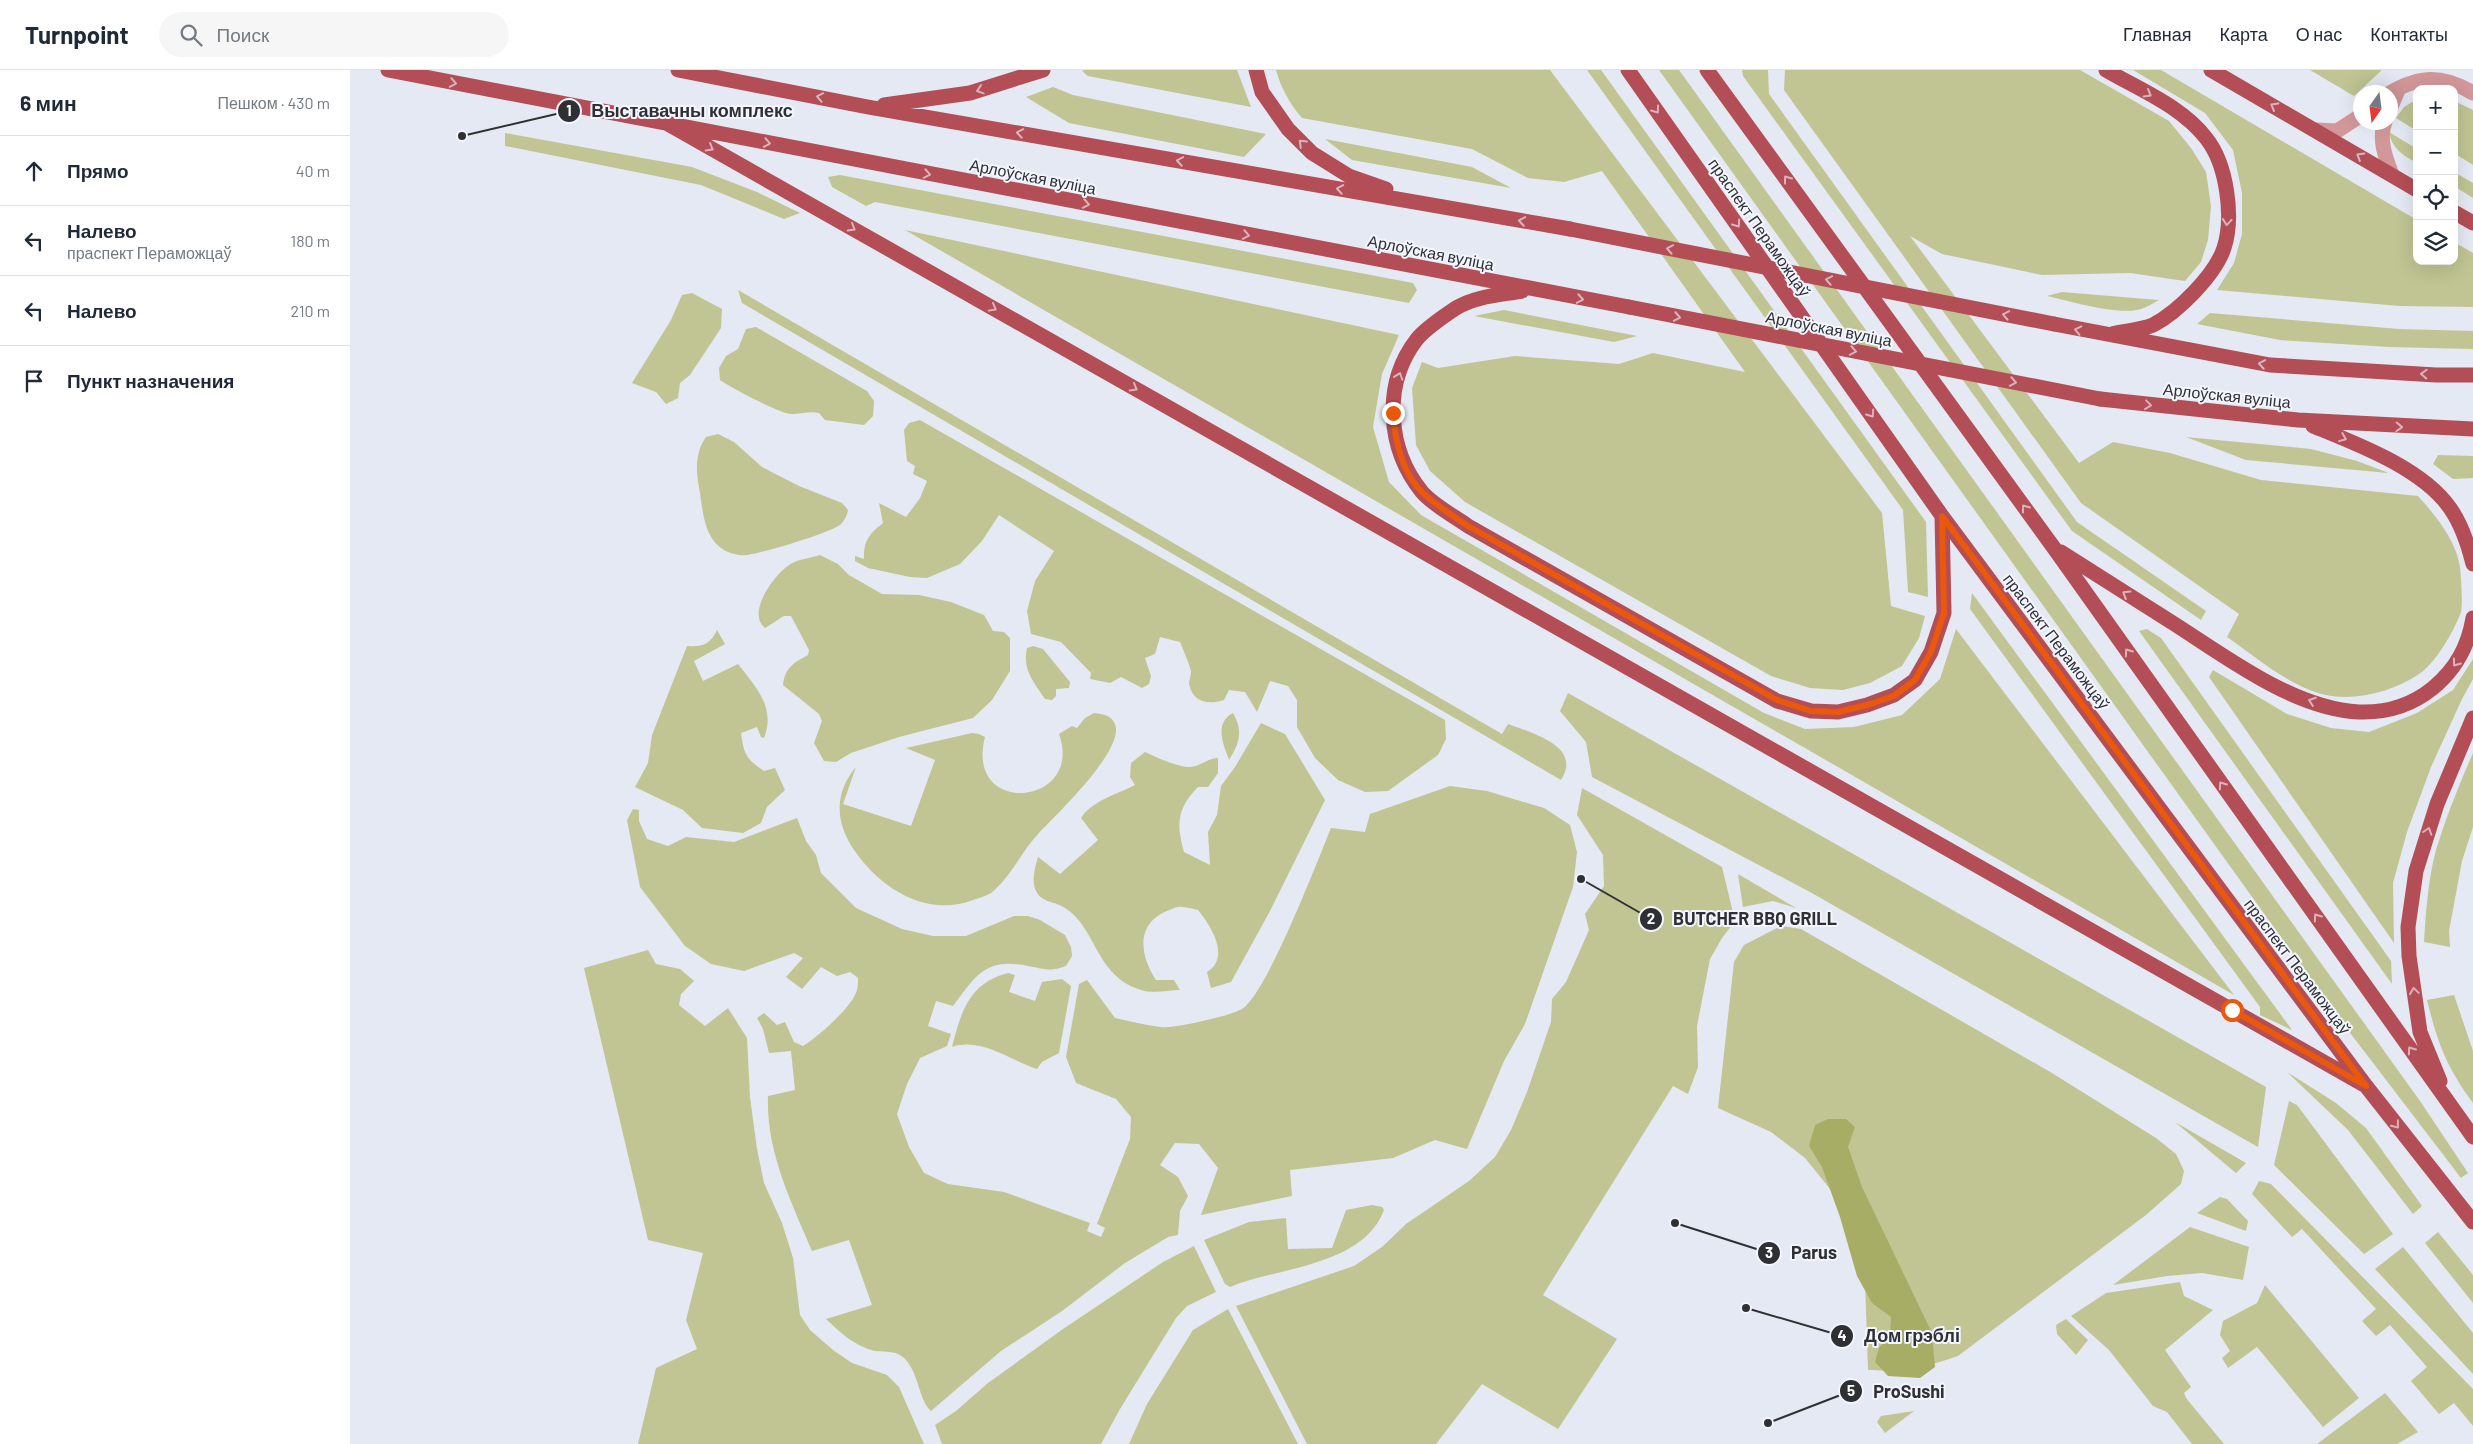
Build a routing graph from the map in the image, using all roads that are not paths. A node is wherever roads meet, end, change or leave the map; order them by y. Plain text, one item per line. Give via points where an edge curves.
1 (388, 70) edge
2 (678, 70) edge
3 (1043, 70) edge
4 (1256, 70) edge
5 (1628, 70) edge
6 (1707, 70) edge
7 (1720, 70) edge
8 (2106, 70) edge
9 (2210, 70) edge
10 (2398, 89) edge
11 (1723, 92) junction
12 (2473, 93) edge
13 (868, 107) junction
14 (2353, 121) edge
15 (668, 124) junction
16 (2316, 130) junction
17 (2384, 130) edge
18 (2392, 175) junction
19 (2413, 188) edge
20 (1423, 203) junction
21 (2458, 214) edge
22 (2473, 223) edge
23 (1532, 290) junction
24 (2103, 335) junction
25 (2473, 375) edge
26 (2298, 420) junction
27 (2473, 429) edge
28 (1942, 516) junction
29 (2054, 548) junction
30 (2473, 564) edge
31 (2473, 618) edge
32 (2473, 718) edge
33 (2366, 1086) junction
34 (2449, 1104) junction
35 (2473, 1137) edge
36 (2473, 1222) edge

1 -> 15 main road, Арлоўская вуліца
13 -> 2 main road
3 -> 13 main road via 970,93
20 -> 4 main road via 1349,176 1312,153 1288,130 1262,92
5 -> 28 main road, праспект Пераможцаў
6 - 11 main road
7 - 11 main road
8 -> 24 main road via 2182,114 2207,139 2220,165 2228,192 2228,220 2224,248 2210,275 2190,297 2152,325
16 -> 9 main road
10 - 12 street via 2433,78
29 -> 11 main road
20 -> 13 main road
14 - 16 street via 2337,131
15 -> 23 main road, Арлоўская вуліца
15 -> 33 main road
18 -> 16 main road
17 - 18 street via 2383,149
18 - 19 main road
24 -> 20 main road, bridge
21 - 22 main road
23 -> 26 main road, Арлоўская вуліца, bridge via 2100,399
28 -> 23 main road via 1944,613 1931,652 1915,680 1894,696 1838,712 1811,711 1777,700 1468,526 1423,494 1405,468 1395,440 1393,413 1405,360 1418,338 1457,308 1480,298
25 -> 24 main road via 2270,365
26 -> 27 main road, Арлоўская вуліца
26 -> 30 main road via 2373,451 2411,472 2450,507 2466,538
28 - 33 main road, праспект Пераможцаў
31 -> 29 main road via 2460,660 2420,699 2390,710 2359,712 2326,706 2278,687
34 -> 29 main road
34 -> 32 main road via 2420,1032 2408,927 2416,871 2437,804
33 -> 36 main road, праспект Пераможцаў
34 - 35 main road

